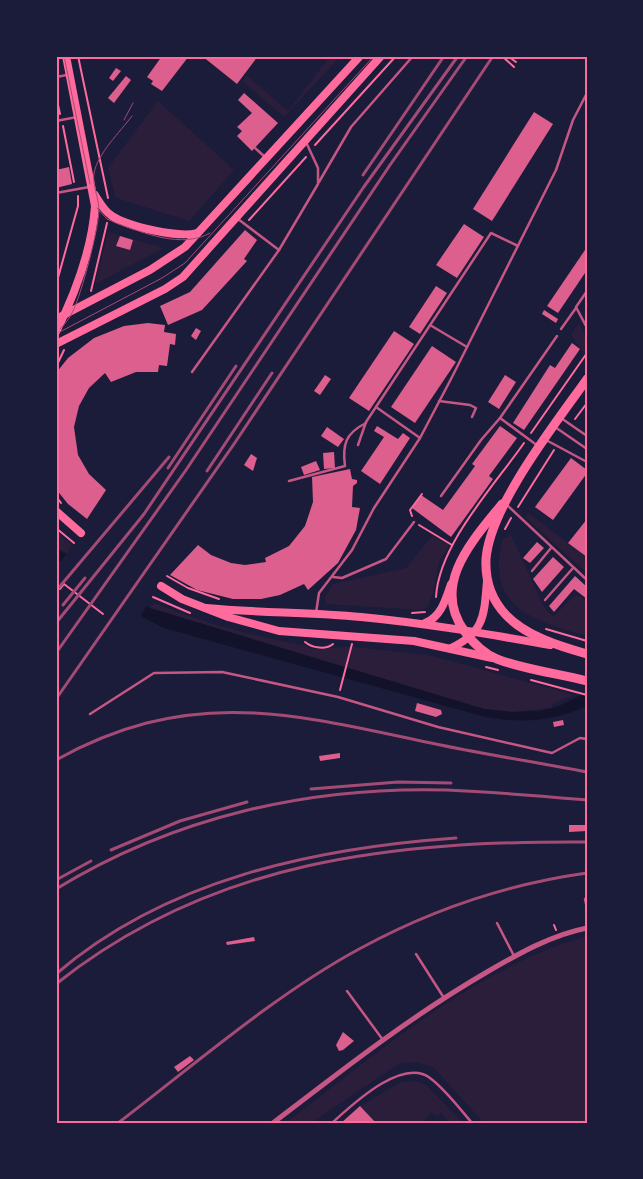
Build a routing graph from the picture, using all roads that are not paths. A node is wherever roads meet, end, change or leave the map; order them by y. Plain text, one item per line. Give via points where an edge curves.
1 (66, 56) edge
2 (360, 56) edge
3 (381, 56) edge
4 (413, 56) edge
5 (70, 75) junction
6 (56, 77) edge
7 (587, 93) edge
8 (78, 117) junction
9 (56, 121) edge
10 (305, 140) junction
11 (255, 148) dead end
12 (267, 159) junction
13 (318, 184) junction
14 (93, 188) junction
15 (56, 193) edge
16 (236, 217) junction
17 (198, 232) junction
18 (518, 246) junction
19 (279, 250) junction
20 (587, 291) edge
21 (576, 307) junction
22 (65, 315) junction
23 (56, 319) edge
24 (430, 325) junction
25 (587, 328) edge
26 (561, 329) dead end
27 (57, 330) edge
28 (557, 336) dead end
29 (56, 344) edge
30 (468, 347) junction
31 (192, 372) dead end
32 (587, 379) edge
33 (439, 402) junction
34 (376, 407) junction
35 (472, 417) dead end
36 (500, 418) junction
37 (560, 418) junction
38 (366, 422) junction
39 (554, 426) junction
40 (587, 436) edge
41 (420, 438) junction
42 (542, 443) junction
43 (358, 445) dead end
44 (587, 449) edge
45 (587, 462) edge
46 (290, 482) dead end
47 (510, 494) junction
48 (441, 496) dead end
49 (506, 504) junction
50 (56, 511) edge
51 (414, 522) road end
52 (81, 532) dead end
53 (551, 548) junction
54 (573, 568) junction
55 (532, 571) dead end
56 (333, 577) junction
57 (454, 578) junction
58 (487, 578) junction
59 (587, 580) edge
60 (160, 586) dead end
61 (545, 600) dead end
62 (206, 608) junction
63 (316, 615) junction
64 (423, 623) junction
65 (463, 630) junction
66 (473, 635) junction
67 (559, 646) junction
68 (451, 648) junction
69 (587, 654) edge
70 (498, 660) junction
71 (587, 680) edge
72 (90, 714) dead end
73 (587, 739) edge
74 (585, 899) dead end
75 (587, 908) edge
76 (496, 923) dead end
77 (587, 928) edge
78 (416, 954) dead end
79 (514, 956) junction
80 (347, 990) dead end
81 (444, 998) junction
82 (383, 1040) junction
83 (273, 1123) edge
84 (332, 1123) edge
85 (472, 1123) edge

1 - 5 main road
2 - 12 main road
3 - 10 main road
4 - 13 lane via 351,127
5 - 6 lane
5 - 8 main road
7 - 18 lane via 573,120 556,170
8 - 9 lane
8 - 14 main road
10 - 13 lane via 318,168
10 - 16 main road
11 - 12 lane
12 - 17 main road
13 - 19 lane
14 - 15 lane
14 - 17 main road via 106,211 120,220 173,234
14 - 22 main road via 94,219
16 - 19 lane
16 - 29 main road via 174,284
17 - 22 main road via 185,247 165,261
18 - 24 lane via 491,233
18 - 30 lane
19 - 31 lane
20 - 21 lane
21 - 25 lane
21 - 26 lane
22 - 23 main road
22 - 27 main road
24 - 30 lane
24 - 34 lane
28 - 36 lane
30 - 33 lane
32 - 37 main road
33 - 35 lane via 470,405 476,408
33 - 41 lane
34 - 38 lane
34 - 41 lane
36 - 42 lane via 527,438
36 - 48 lane
37 - 39 main road
37 - 40 lane
38 - 43 lane
38 - 46 lane via 354,429 342,449 345,466
39 - 42 main road
39 - 44 lane
41 - 56 lane
42 - 45 lane via 575,453
42 - 47 main road
47 - 49 main road
47 - 57 main road via 469,545
49 - 53 lane
49 - 58 main road via 487,553
50 - 52 main road
51 - 56 lane via 386,559 342,578
53 - 54 lane
53 - 55 lane
54 - 59 lane
54 - 61 lane
56 - 63 lane via 320,593
57 - 64 main road via 439,611 434,618
57 - 65 main road via 455,614
58 - 66 main road via 482,618
58 - 67 main road via 491,593 506,614 523,628
60 - 62 main road
62 - 63 main road
62 - 68 main road via 279,630 399,640
63 - 64 main road
64 - 65 main road
65 - 66 main road
66 - 67 main road
66 - 68 main road
66 - 70 main road via 485,653
67 - 69 main road
68 - 70 main road
70 - 71 main road
72 - 73 lane via 154,673 222,672 338,697 438,727 552,753 580,738
74 - 75 lane
76 - 79 lane
77 - 79 street
78 - 81 lane
79 - 81 street
80 - 82 lane
81 - 82 street
82 - 83 street
84 - 85 lane via 371,1091 401,1075 414,1072 429,1077

